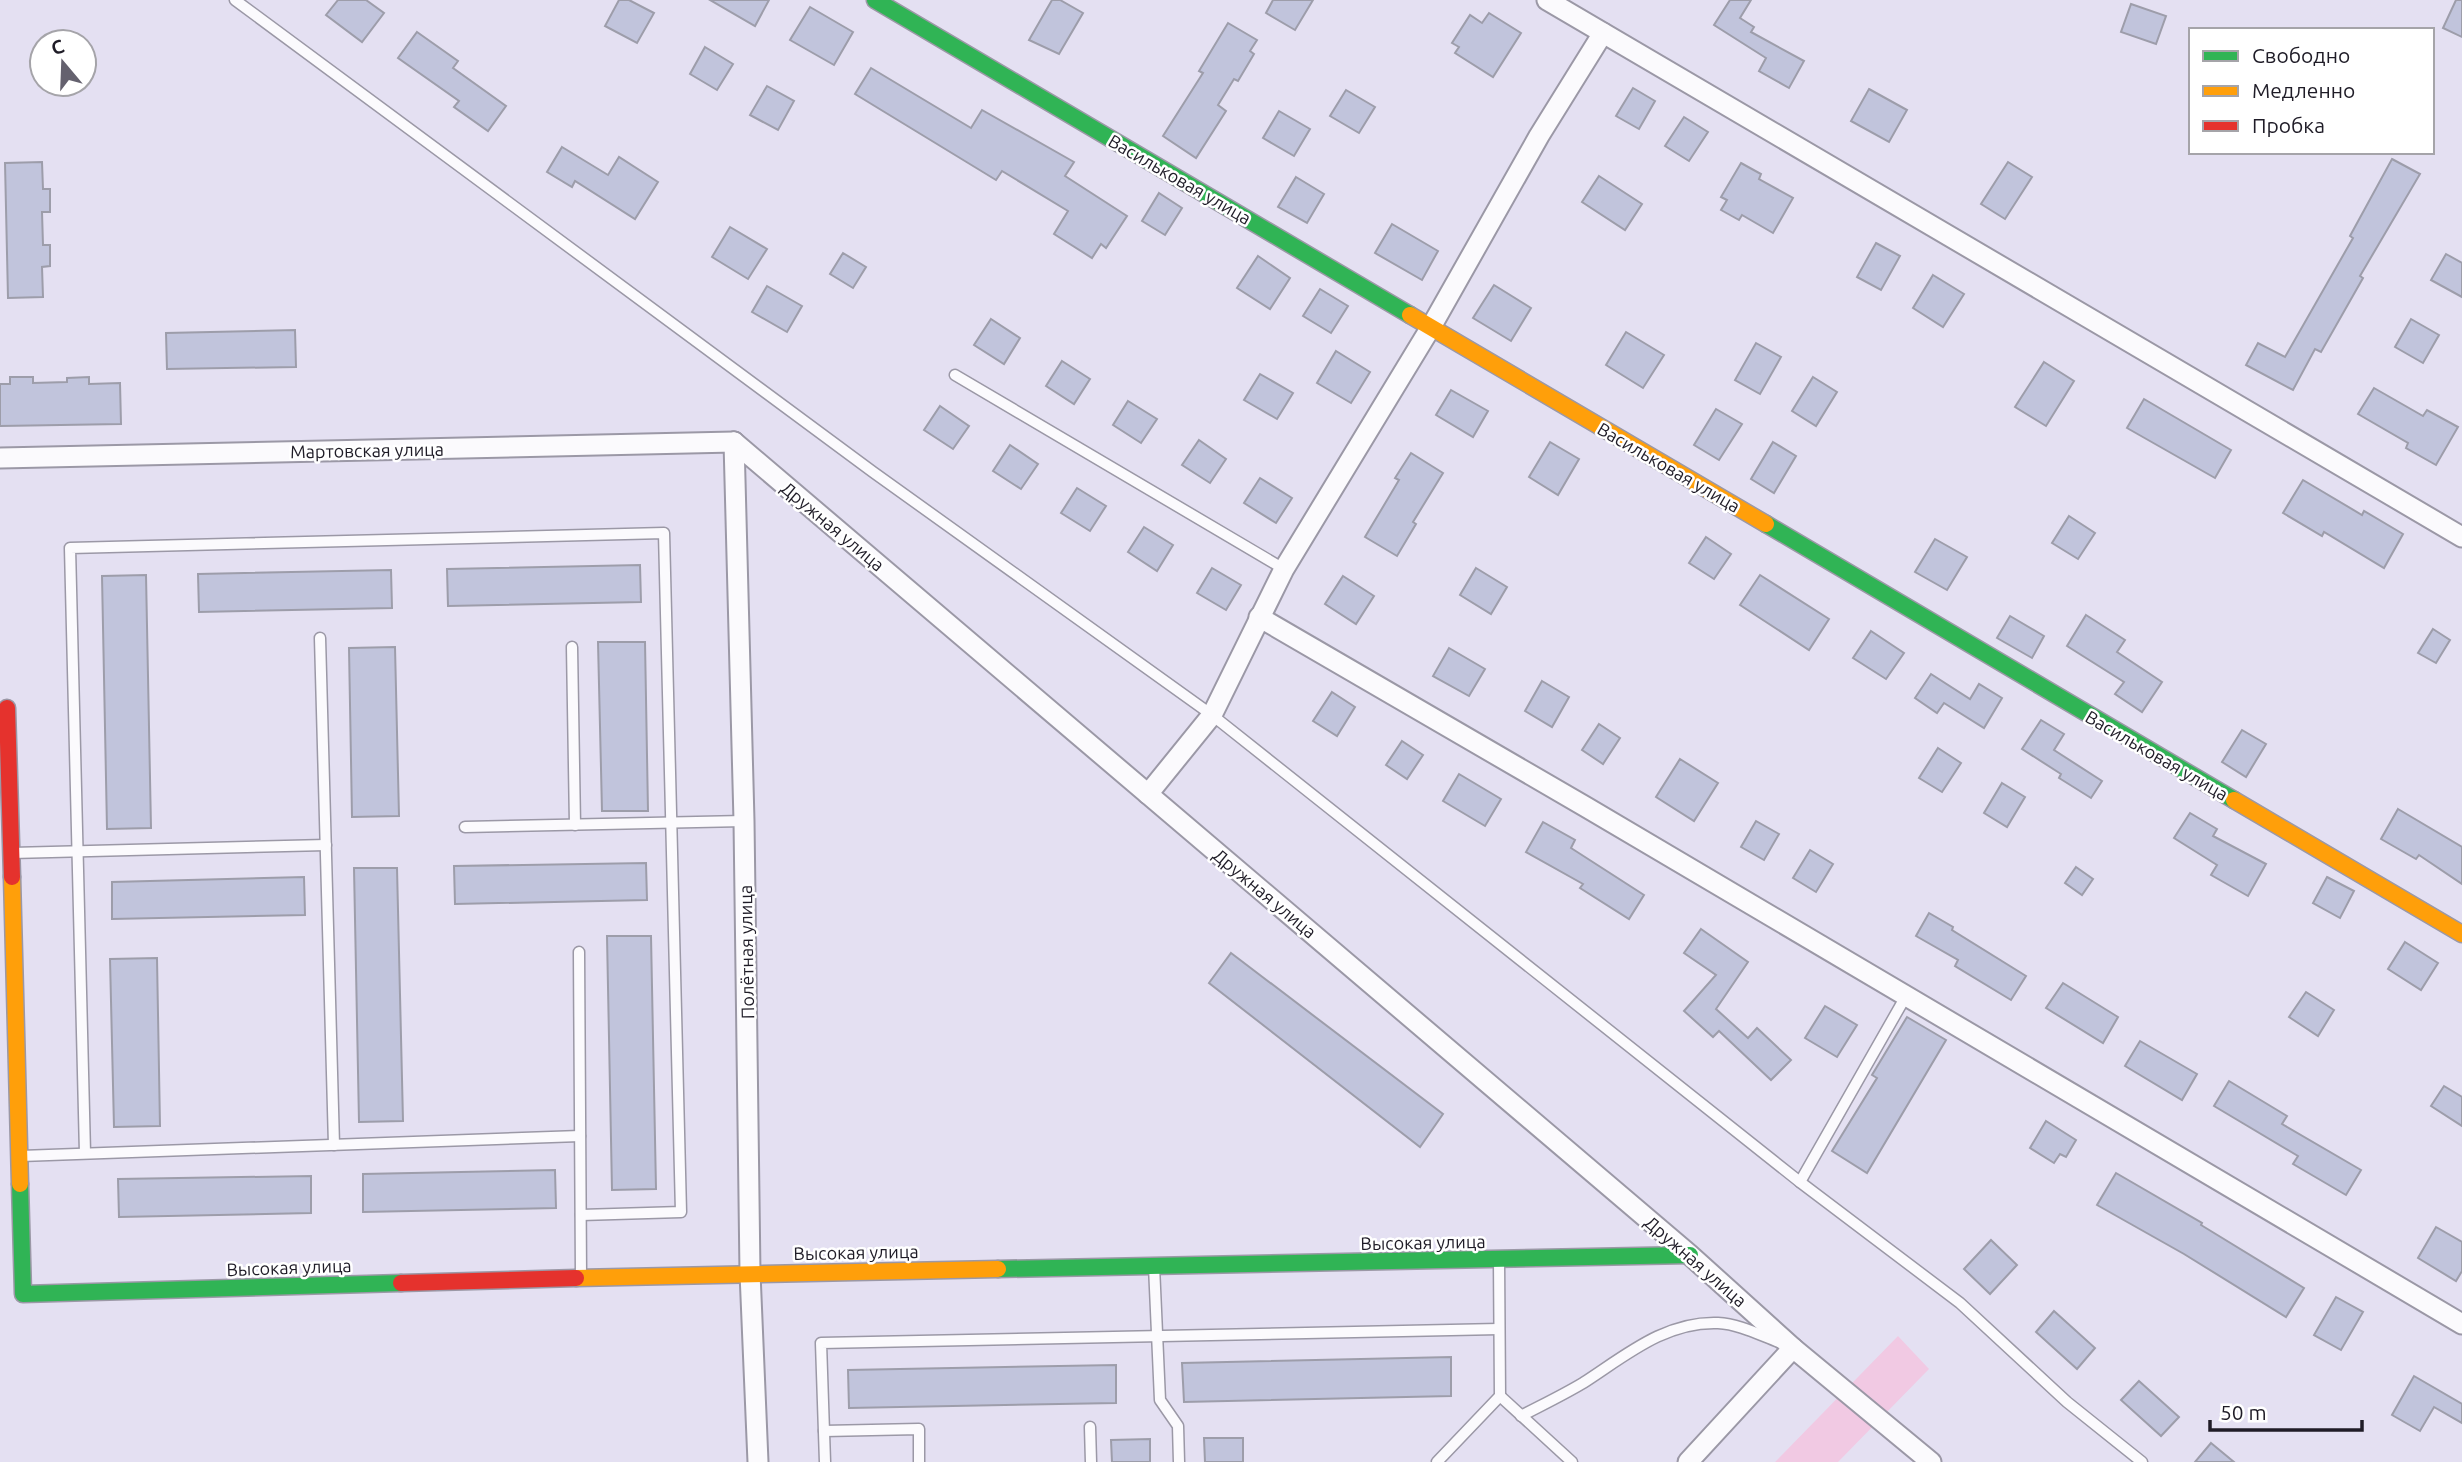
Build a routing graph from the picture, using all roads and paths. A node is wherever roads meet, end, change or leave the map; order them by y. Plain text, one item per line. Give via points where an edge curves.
1 (235, 0) edge
2 (875, 0) edge
3 (1547, 0) edge
4 (1602, 33) junction
5 (1431, 327) junction
6 (955, 375) dead end
7 (734, 442) junction
8 (0, 458) edge
9 (2462, 537) edge
10 (1284, 569) junction
11 (1259, 617) junction
12 (320, 638) dead end
13 (572, 648) dead end
14 (4, 708) edge
15 (1212, 715) junction
16 (1148, 794) junction
17 (744, 821) junction
18 (671, 823) junction
19 (575, 825) junction
20 (465, 827) dead end
21 (326, 845) junction
22 (78, 851) junction
23 (12, 853) junction
24 (2462, 934) edge
25 (579, 952) dead end
26 (7, 958) edge
27 (1906, 996) junction
28 (580, 1136) junction
29 (334, 1144) junction
30 (85, 1153) junction
31 (20, 1156) junction
32 (1800, 1182) junction
33 (581, 1214) junction
34 (1690, 1255) junction
35 (1499, 1259) junction
36 (1154, 1266) junction
37 (750, 1273) junction
38 (581, 1277) junction
39 (2462, 1324) edge
40 (1499, 1329) junction
41 (1156, 1335) junction
42 (1793, 1348) junction
43 (1500, 1396) junction
44 (1521, 1416) junction
45 (1090, 1427) dead end
46 (824, 1431) junction
47 (758, 1462) edge
48 (825, 1462) edge
49 (919, 1462) edge
50 (1091, 1462) edge
51 (1179, 1462) edge
52 (1437, 1462) edge
53 (1573, 1462) edge
54 (1688, 1462) edge
55 (1931, 1462) edge
56 (2142, 1462) edge

1 - 15 lane via 873,472
2 - 5 street, Васильковая улица
3 - 4 street
4 - 5 street
4 - 9 street
5 - 10 street
5 - 24 street, Васильковая улица
6 - 10 lane
7 - 8 street, Мартовская улица
7 - 16 street, Дружная улица
7 - 17 street, Полётная улица
10 - 11 street
11 - 15 street
11 - 27 street
12 - 21 lane
13 - 19 lane
14 - 23 street
15 - 16 street
15 - 32 lane
16 - 34 street, Дружная улица
17 - 18 lane
17 - 37 street, Полётная улица
18 - 19 lane
18 - 22 lane via 664,533 70,548
18 - 33 lane via 681,1212
19 - 20 lane
21 - 22 lane
21 - 29 lane
22 - 23 lane
22 - 30 lane
23 - 26 street
25 - 28 lane
26 - 31 street
27 - 32 lane
27 - 39 street
28 - 29 lane
28 - 33 lane
29 - 30 lane
30 - 31 lane
31 - 38 street, Высокая улица via 23,1294
32 - 56 lane via 1960,1303 2067,1402
33 - 38 lane
34 - 35 street, Высокая улица
34 - 42 street, Дружная улица
35 - 36 street, Высокая улица
35 - 40 lane
36 - 37 street, Высокая улица
36 - 41 lane
37 - 38 street, Высокая улица
37 - 47 street, Полётная улица
40 - 41 lane
40 - 43 lane
41 - 46 lane via 821,1343
41 - 51 lane via 1160,1400 1178,1426
42 - 44 lane via 1721,1323 1672,1330
42 - 54 street
42 - 55 street, Дружная улица
43 - 44 lane
43 - 52 lane
44 - 53 lane
45 - 50 lane
46 - 48 lane
46 - 49 lane via 919,1429

